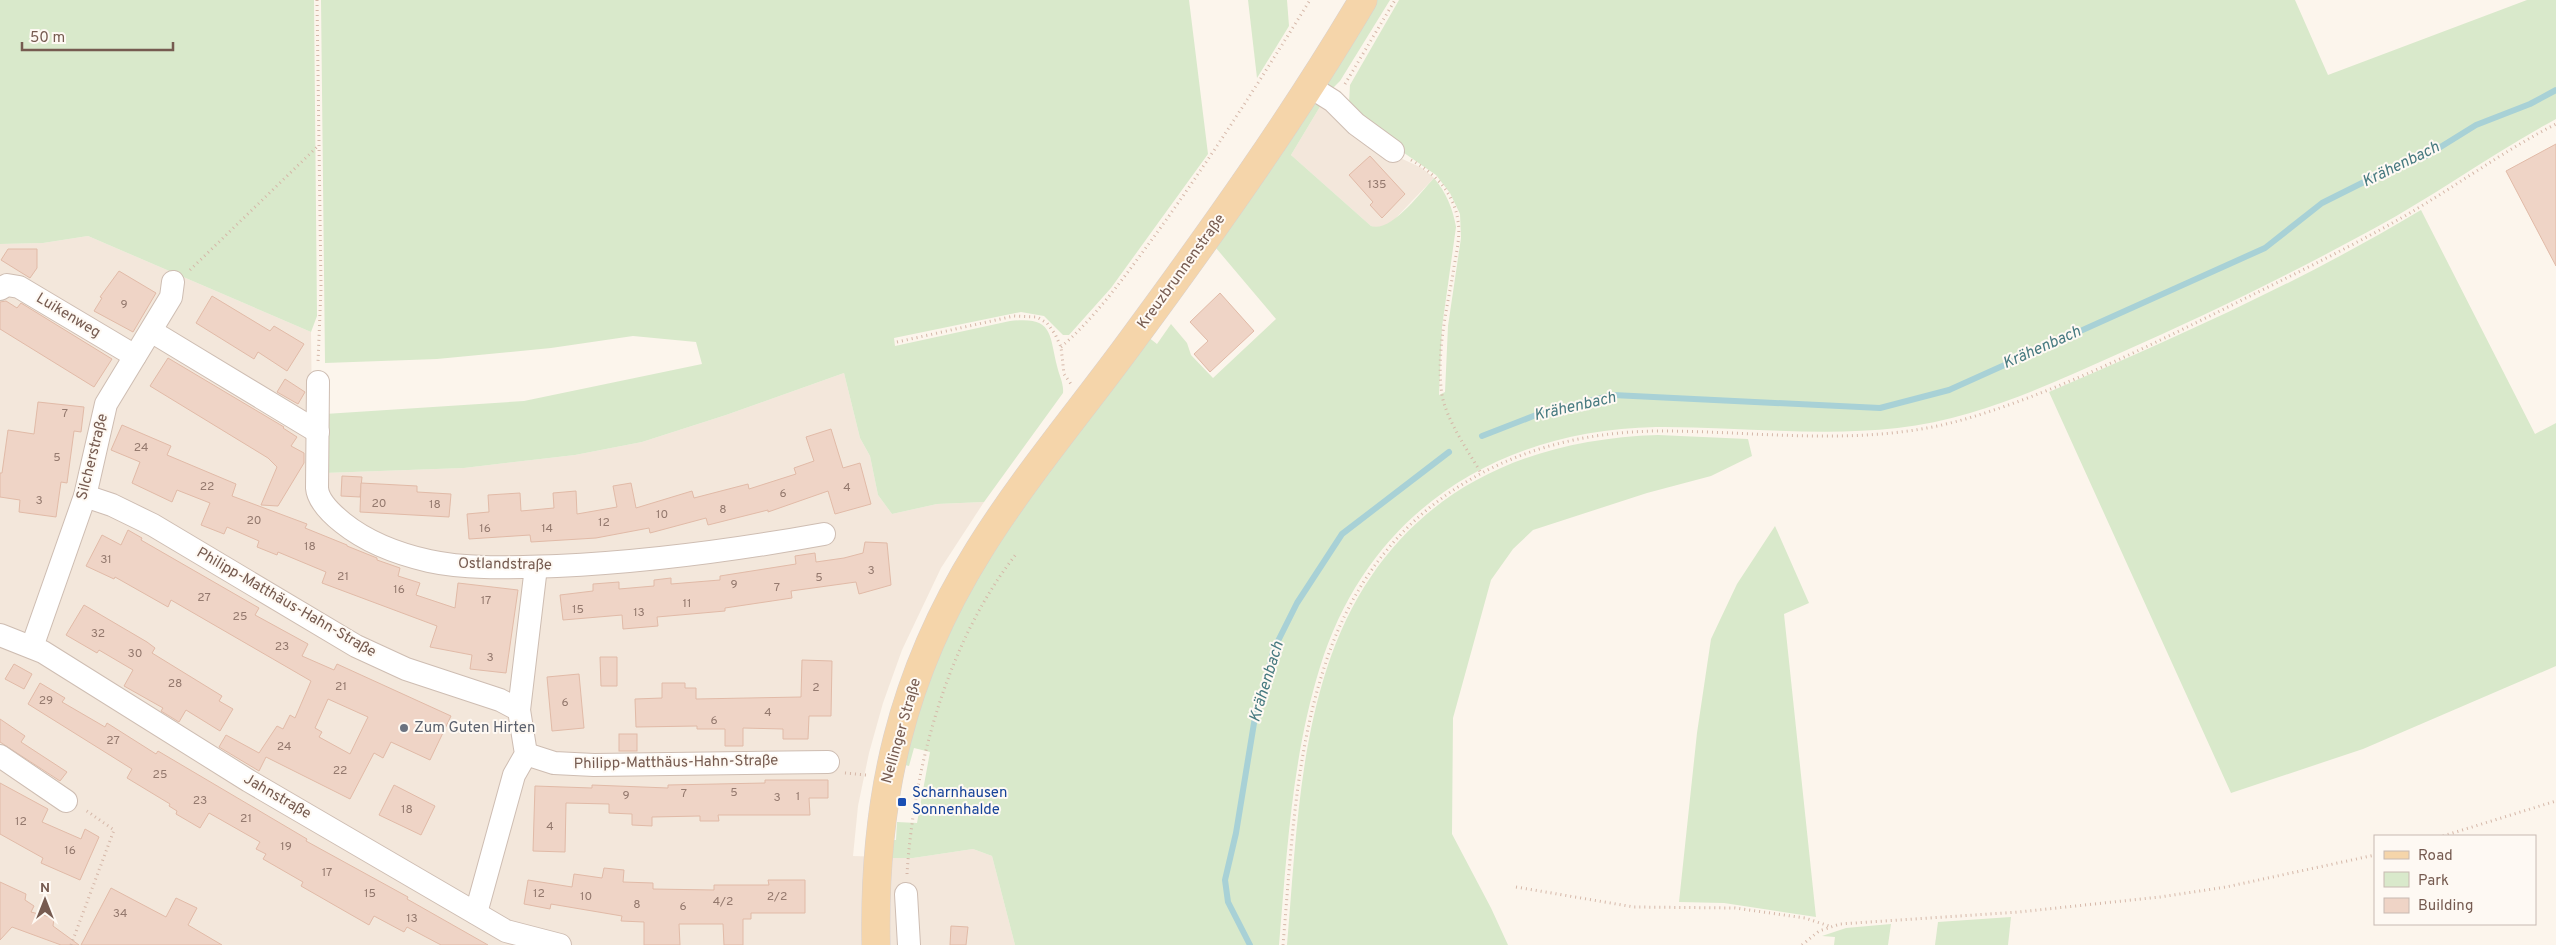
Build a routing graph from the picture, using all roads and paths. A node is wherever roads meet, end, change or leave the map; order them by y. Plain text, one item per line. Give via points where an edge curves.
1 (318, 0) edge
2 (1310, 0) edge
3 (1363, 0) edge
4 (1395, 0) edge
5 (1309, 86) junction
6 (1333, 101) junction
7 (2556, 124) edge
8 (319, 146) junction
9 (1394, 151) joint
10 (173, 282) joint
11 (0, 289) edge
12 (151, 331) junction
13 (897, 342) dead end
14 (1061, 347) junction
15 (135, 356) junction
16 (318, 382) joint
17 (1088, 399) junction
18 (318, 432) junction
19 (1481, 473) junction
20 (85, 496) junction
21 (824, 534) dead end
22 (989, 534) joint
23 (1016, 553) dead end
24 (536, 567) junction
25 (0, 635) edge
26 (32, 647) junction
27 (519, 710) junction
28 (526, 754) junction
29 (0, 756) edge
30 (828, 762) dead end
31 (851, 773) dead end
32 (862, 774) dead end
33 (66, 801) joint
34 (2556, 801) edge
35 (2446, 835) edge
36 (2374, 855) edge
37 (1516, 887) dead end
38 (906, 894) joint
39 (476, 913) junction
40 (1830, 926) junction
41 (71, 945) edge
42 (560, 945) edge
43 (876, 945) edge
44 (910, 945) edge
45 (1283, 945) edge
46 (1802, 945) edge

1 - 8 path
2 - 14 path via 1170,215 1111,293
3 - 5 main road, Kreuzbrunnenstraße
4 - 6 path
5 - 6 street
5 - 17 main road, Kreuzbrunnenstraße via 1205,241
6 - 9 street via 1356,124
7 - 19 path via 2408,214 2332,255 2160,340 2019,401 1974,416 1918,430 1855,437 1674,431 1610,434 1540,449
8 - 10 path via 195,267
8 - 16 path via 321,288
9 - 19 path via 1423,167 1438,180 1450,198 1458,220 1446,317 1442,394 1448,412
10 - 12 street, Silcherstraße via 172,295
11 - 15 street, Luikenweg via 7,285 20,287
12 - 15 street, Silcherstraße
12 - 18 street
13 - 14 path via 1025,316 1047,323
14 - 17 path via 1066,377
15 - 20 street, Silcherstraße via 106,404
16 - 18 street, Ostlandstraße
17 - 22 main road, Kreuzbrunnenstraße
18 - 24 street, Ostlandstraße via 318,494 337,519 357,534 384,547 431,562
19 - 45 path via 1432,504 1393,542 1358,589 1332,644 1316,695 1298,783
20 - 26 street, Silcherstraße
20 - 27 street, Philipp-Matthäus-Hahn-Straße via 153,525 356,646 406,669 500,700
21 - 24 street, Ostlandstraße via 658,559
22 - 43 main road, Nellinger Straße via 940,620 898,733 886,780 880,825
23 - 38 path via 994,584 969,631 929,738 911,820
24 - 27 street
25 - 26 street, Jahnstraße
26 - 39 street, Jahnstraße via 249,781
27 - 28 street
28 - 30 street, Philipp-Matthäus-Hahn-Straße via 554,764
28 - 39 street via 514,775
29 - 33 street
31 - 32 path
33 - 41 path via 76,803 114,830
34 - 35 path
36 - 40 path via 2232,886 2160,897 2019,912
37 - 40 path via 1639,908 1704,906 1744,909 1805,918
38 - 44 street
39 - 42 street, Jahnstraße via 512,934
40 - 46 path

